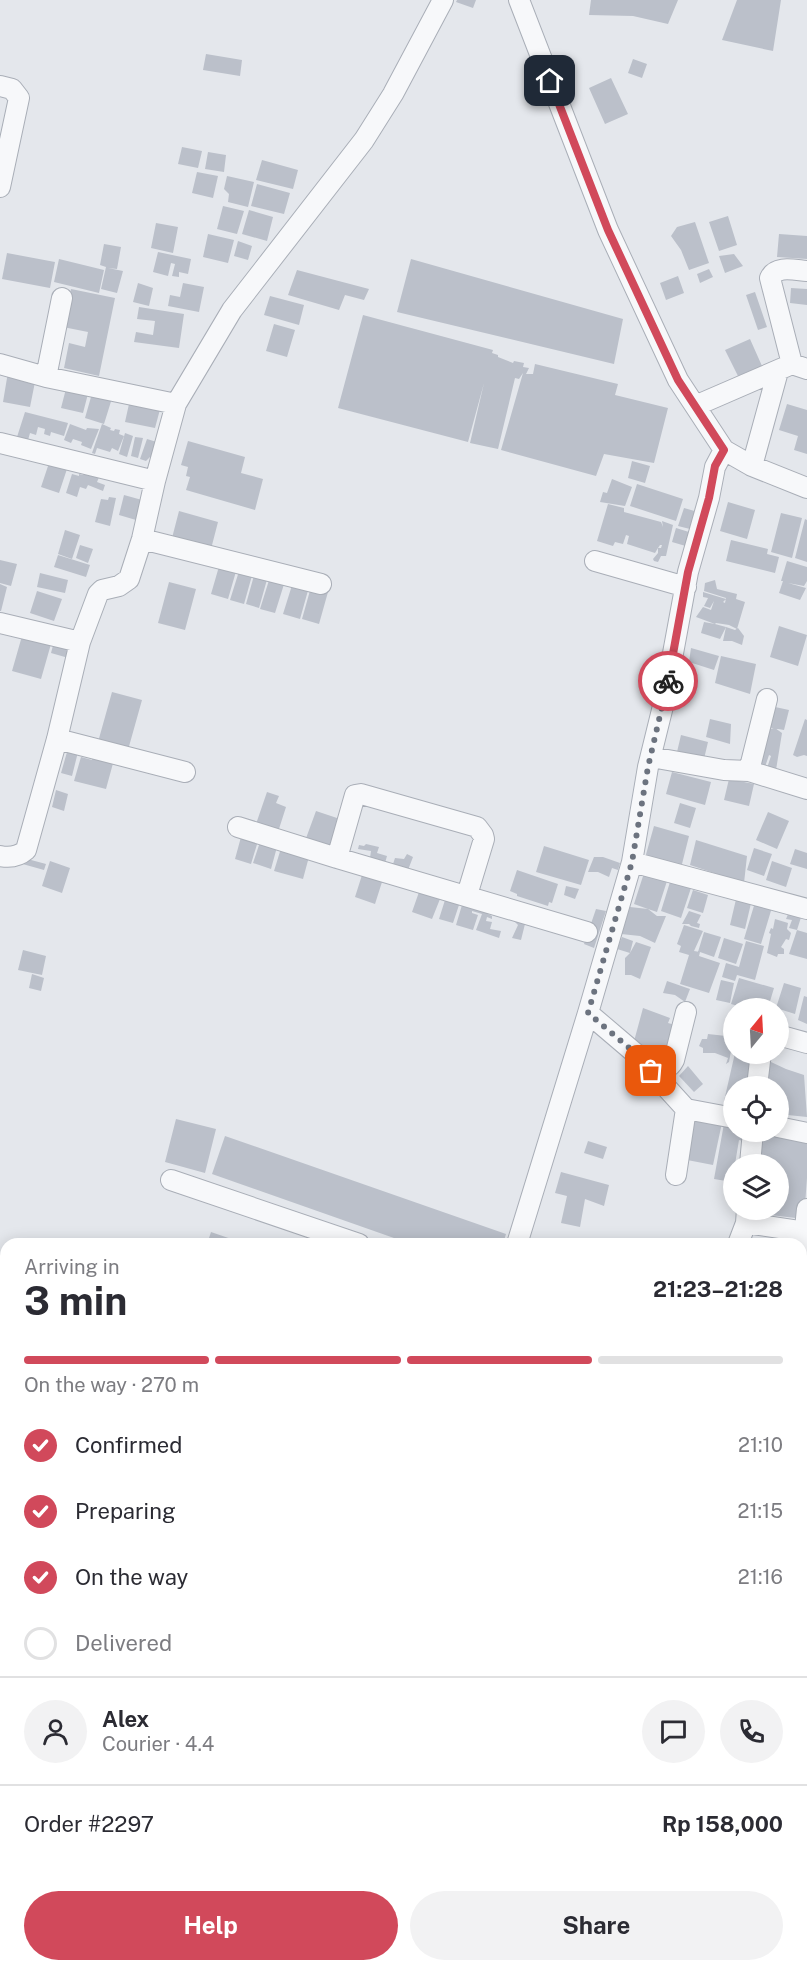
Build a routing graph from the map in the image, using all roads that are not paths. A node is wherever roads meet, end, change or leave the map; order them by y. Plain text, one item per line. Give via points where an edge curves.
1 (443, 0) edge
2 (519, 0) edge
3 (0, 86) edge
4 (0, 187) edge
5 (807, 271) edge
6 (62, 298) dead end
7 (0, 364) edge
8 (792, 368) edge
9 (46, 377) junction
10 (176, 404) junction
11 (695, 406) junction
12 (0, 443) edge
13 (724, 450) junction
14 (752, 466) junction
15 (155, 481) junction
16 (807, 488) edge
17 (142, 540) junction
18 (595, 561) dead end
19 (321, 584) dead end
20 (686, 587) junction
21 (0, 623) edge
22 (80, 642) junction
23 (766, 699) dead end
24 (57, 739) junction
25 (651, 757) junction
26 (748, 771) junction
27 (185, 772) dead end
28 (807, 789) edge
29 (238, 827) dead end
30 (0, 856) edge
31 (337, 858) junction
32 (632, 862) junction
33 (467, 895) junction
34 (807, 909) edge
35 (598, 936) junction
36 (686, 1012) dead end
37 (588, 1013) junction
38 (789, 1038) edge
39 (807, 1043) edge
40 (651, 1071) junction
41 (686, 1109) junction
42 (723, 1116) edge
43 (789, 1129) edge
44 (807, 1133) edge
45 (676, 1175) dead end
46 (171, 1180) dead end
47 (807, 1209) edge
48 (745, 1220) edge
49 (762, 1220) edge
50 (806, 1231) edge
51 (341, 1238) edge
52 (519, 1238) edge
53 (740, 1238) edge

1 - 10 street via 364,140 232,309
2 - 11 street via 608,230 678,380
3 - 4 street via 12,89 19,98
5 - 8 street via 775,271 770,278
6 - 9 street
7 - 9 street
8 - 11 street
8 - 14 street
9 - 10 street
10 - 15 street
11 - 13 street
12 - 15 street
13 - 14 street
13 - 20 street via 715,466
14 - 16 street
15 - 17 street
17 - 19 street
17 - 22 street via 129,579 98,594
18 - 20 street
20 - 25 street
21 - 22 street
22 - 24 street
23 - 26 street
24 - 27 street
24 - 30 street via 26,850 9,858
25 - 26 street
25 - 32 street
26 - 28 street
29 - 31 street
31 - 33 street
31 - 33 street via 356,795 477,827 484,839
32 - 34 street
32 - 35 street
33 - 35 street
35 - 37 street
36 - 40 street via 674,1060 665,1070
37 - 40 street
37 - 52 street
38 - 39 street
40 - 41 street
41 - 42 street
41 - 45 street
43 - 44 street
46 - 51 street
47 - 50 street
48 - 53 street
49 - 50 street

